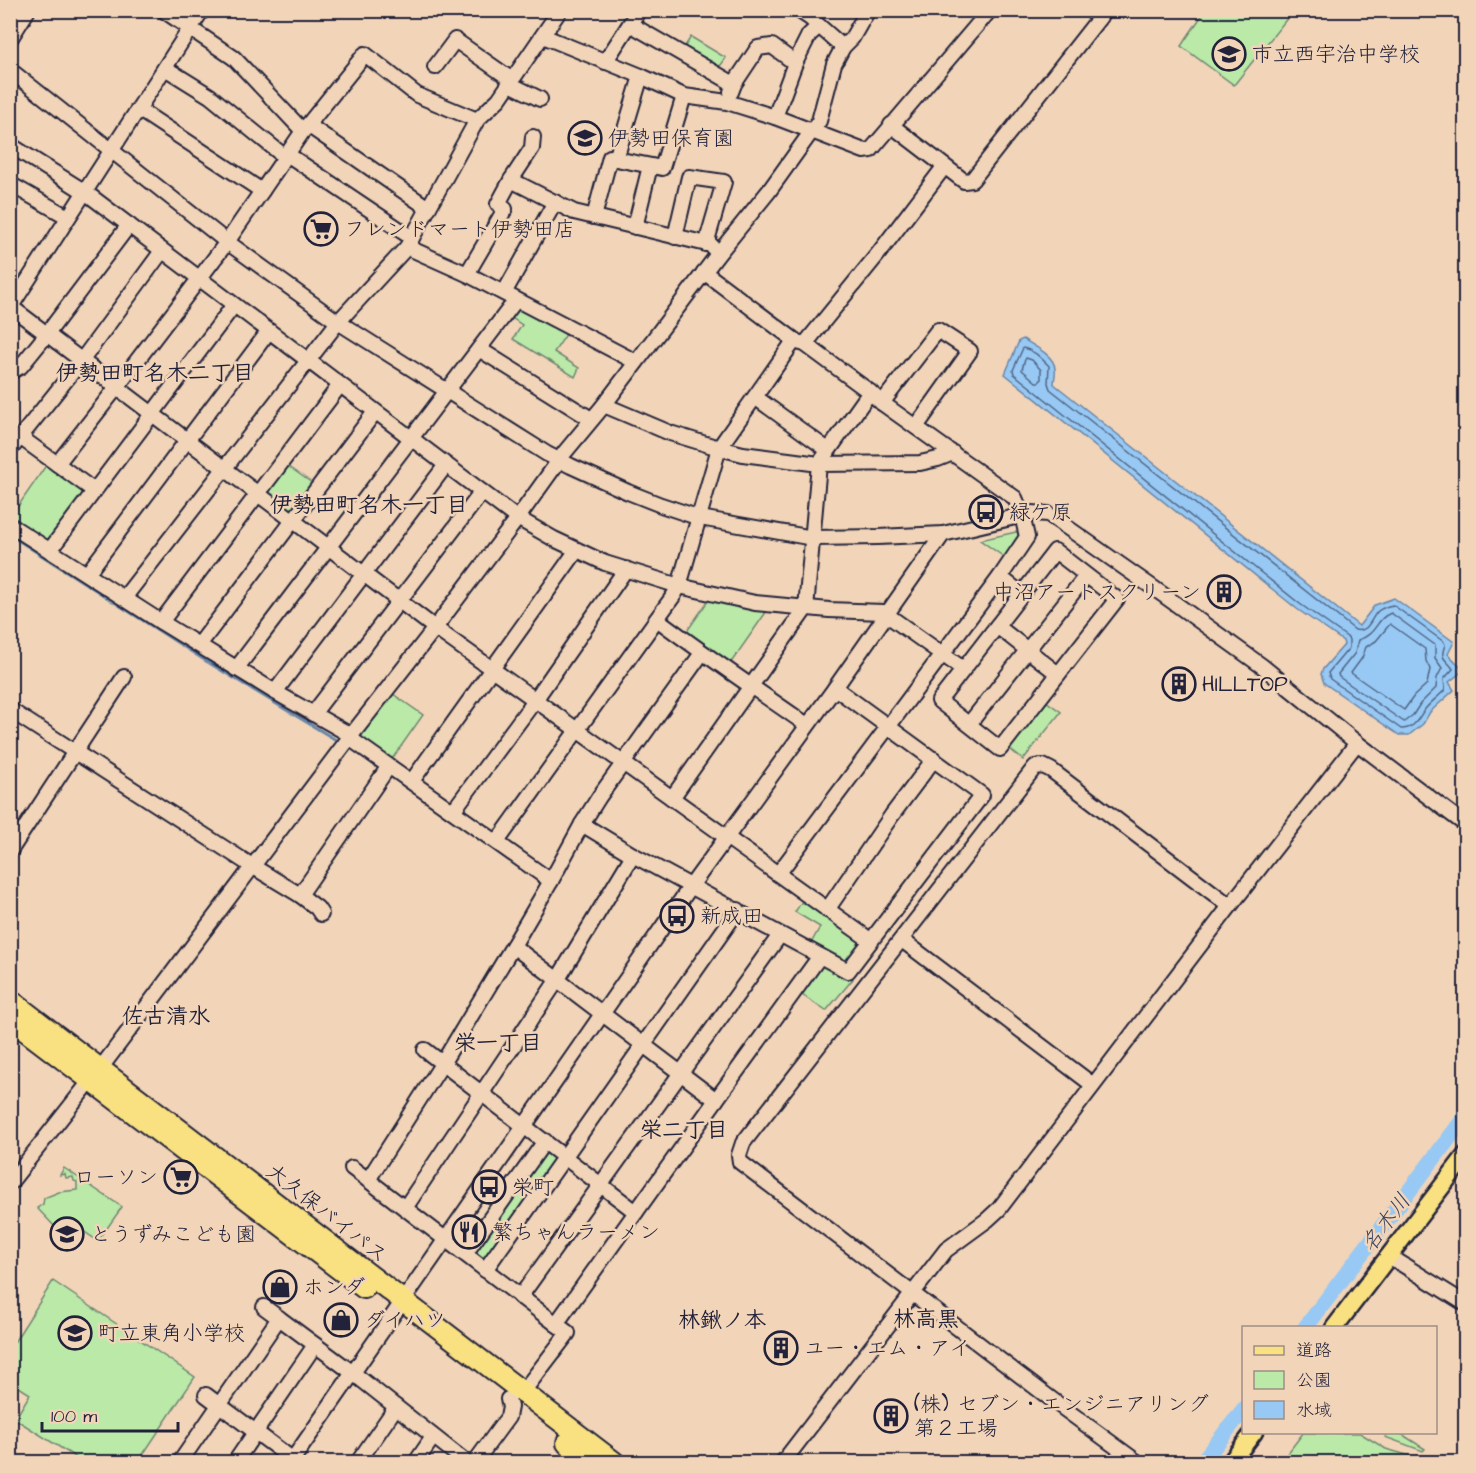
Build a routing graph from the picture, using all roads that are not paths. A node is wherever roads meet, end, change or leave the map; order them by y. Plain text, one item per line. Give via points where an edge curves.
1 (28, 10) edge
2 (163, 10) edge
3 (202, 10) edge
4 (560, 10) edge
5 (639, 10) edge
6 (798, 10) edge
7 (868, 10) edge
8 (990, 10) edge
9 (1102, 10) edge
10 (630, 24) junction
11 (819, 26) junction
12 (190, 29) junction
13 (543, 36) junction
14 (10, 39) edge
15 (843, 47) junction
16 (605, 62) junction
17 (795, 63) junction
18 (435, 66) dead end
19 (165, 68) junction
20 (10, 70) edge
21 (641, 76) junction
22 (511, 82) junction
23 (734, 84) junction
24 (684, 96) junction
25 (540, 99) dead end
26 (727, 102) junction
27 (138, 109) junction
28 (775, 117) junction
29 (477, 120) junction
30 (891, 125) junction
31 (305, 128) junction
32 (811, 131) junction
33 (534, 138) dead end
34 (10, 145) edge
35 (112, 150) junction
36 (286, 156) junction
37 (616, 159) junction
38 (650, 166) junction
39 (944, 166) junction
40 (511, 180) junction
41 (10, 184) edge
42 (262, 191) junction
43 (85, 192) junction
44 (555, 202) junction
45 (428, 208) junction
46 (68, 217) junction
47 (594, 217) junction
48 (129, 225) junction
49 (635, 227) junction
50 (675, 237) junction
51 (227, 242) junction
52 (410, 243) junction
53 (706, 244) junction
54 (162, 250) junction
55 (718, 254) junction
56 (704, 272) junction
57 (467, 274) junction
58 (199, 279) junction
59 (510, 296) junction
60 (234, 305) junction
61 (11, 307) edge
62 (338, 322) junction
63 (269, 332) junction
64 (47, 334) junction
65 (800, 342) junction
66 (479, 349) junction
67 (82, 360) junction
68 (308, 361) junction
69 (636, 362) junction
70 (10, 372) edge
71 (340, 385) junction
72 (117, 387) junction
73 (446, 391) junction
74 (870, 392) junction
75 (755, 397) junction
76 (882, 403) junction
77 (604, 405) junction
78 (375, 412) junction
79 (152, 413) junction
80 (591, 419) junction
81 (916, 427) junction
82 (21, 437) junction
83 (411, 438) junction
84 (188, 440) junction
85 (719, 448) junction
86 (10, 450) edge
87 (828, 450) junction
88 (953, 453) junction
89 (559, 460) junction
90 (57, 464) junction
91 (446, 465) junction
92 (819, 465) junction
93 (225, 468) junction
94 (93, 490) junction
95 (482, 492) junction
96 (258, 494) junction
97 (1022, 515) junction
98 (700, 518) junction
99 (517, 519) junction
100 (293, 520) junction
101 (10, 525) edge
102 (943, 534) junction
103 (813, 538) junction
104 (328, 547) junction
105 (50, 550) junction
106 (578, 550) junction
107 (626, 569) junction
108 (87, 574) junction
109 (365, 575) junction
110 (1086, 576) junction
111 (1000, 577) junction
112 (679, 586) junction
113 (1022, 594) junction
114 (124, 598) junction
115 (400, 601) junction
116 (806, 608) junction
117 (887, 615) junction
118 (657, 620) junction
119 (161, 622) junction
120 (997, 626) junction
121 (435, 628) junction
122 (199, 645) junction
123 (1027, 650) junction
124 (702, 653) junction
125 (942, 654) junction
126 (236, 669) junction
127 (492, 669) junction
128 (963, 669) junction
129 (1058, 674) junction
130 (124, 677) dead end
131 (751, 685) junction
132 (835, 688) junction
133 (275, 692) junction
134 (535, 700) junction
135 (10, 710) edge
136 (313, 714) junction
137 (969, 724) junction
138 (807, 725) junction
139 (888, 727) junction
140 (577, 731) junction
141 (350, 737) junction
142 (1357, 743) junction
143 (74, 751) junction
144 (933, 759) junction
145 (623, 763) junction
146 (389, 766) junction
147 (412, 781) junction
148 (672, 798) junction
149 (453, 811) junction
150 (582, 824) junction
151 (1466, 825) edge
152 (726, 837) junction
153 (497, 842) junction
154 (10, 850) edge
155 (633, 855) junction
156 (252, 866) junction
157 (778, 874) junction
158 (551, 881) junction
159 (691, 886) junction
160 (300, 895) junction
161 (1230, 906) junction
162 (738, 910) junction
163 (827, 910) junction
164 (321, 914) dead end
165 (780, 935) junction
166 (870, 940) junction
167 (902, 940) junction
168 (513, 946) junction
169 (820, 956) junction
170 (558, 979) junction
171 (10, 1000) edge
172 (603, 1014) junction
173 (10, 1019) edge
174 (643, 1045) junction
175 (425, 1050) dead end
176 (442, 1064) junction
177 (680, 1073) junction
178 (95, 1075) junction
179 (1093, 1086) junction
180 (481, 1094) junction
181 (716, 1100) junction
182 (524, 1126) junction
183 (544, 1141) junction
184 (1466, 1155) edge
185 (565, 1157) junction
186 (352, 1168) dead end
187 (368, 1180) junction
188 (10, 1183) edge
189 (600, 1185) junction
190 (405, 1208) junction
191 (636, 1212) junction
192 (446, 1240) junction
193 (465, 1254) junction
194 (1389, 1256) junction
195 (485, 1270) junction
196 (912, 1293) junction
197 (520, 1297) junction
198 (1466, 1304) edge
199 (399, 1306) junction
200 (264, 1307) dead end
201 (279, 1318) junction
202 (556, 1324) junction
203 (1336, 1326) edge
204 (315, 1345) junction
205 (353, 1373) junction
206 (206, 1395) dead end
207 (515, 1396) junction
208 (220, 1405) junction
209 (396, 1407) junction
210 (562, 1423) junction
211 (256, 1432) junction
212 (1252, 1434) edge
213 (433, 1437) junction
214 (567, 1443) junction
215 (180, 1462) edge
216 (235, 1462) edge
217 (293, 1462) edge
218 (357, 1462) edge
219 (416, 1462) edge
220 (466, 1462) edge
221 (475, 1462) edge
222 (585, 1462) edge
223 (594, 1462) edge
224 (614, 1462) edge
225 (629, 1462) edge
226 (783, 1462) edge
227 (1137, 1462) edge
228 (1231, 1462) edge

1 - 14 street
2 - 12 street
3 - 12 street
4 - 13 street
5 - 10 street
6 - 11 street
7 - 15 street
8 - 30 street
9 - 39 street via 1100,18 972,180 964,181
10 - 16 street
10 - 23 street
11 - 15 street
11 - 17 street via 809,35
12 - 19 street
12 - 31 street via 234,58
13 - 16 street
13 - 22 street
15 - 32 street via 831,70 819,121
16 - 21 street
17 - 23 street via 772,46 758,48
17 - 28 street
18 - 22 street via 455,40
19 - 27 street
19 - 36 street via 210,96
20 - 35 street
21 - 24 street
21 - 37 street
22 - 25 street
22 - 29 street
23 - 26 street
24 - 26 street
24 - 38 street via 662,168
26 - 28 street
27 - 35 street
27 - 42 street
28 - 32 street
29 - 31 street via 417,95 365,54
29 - 45 street
30 - 32 street via 871,150 864,151
30 - 39 street
31 - 36 street
31 - 45 street
32 - 55 street
33 - 40 street via 532,148
34 - 43 street
35 - 43 street
35 - 51 street
36 - 42 street
36 - 52 street
37 - 38 street
37 - 47 street via 610,157
38 - 49 street
39 - 65 street via 878,254
40 - 44 street
40 - 57 street via 498,204 505,209
41 - 46 street
42 - 51 street
43 - 46 street
43 - 48 street
44 - 47 street
44 - 59 street
45 - 52 street
46 - 61 street
47 - 49 street
48 - 54 street
48 - 64 street
49 - 50 street
50 - 53 street
50 - 53 street via 689,177 724,182
51 - 58 street
51 - 62 street
52 - 57 street
52 - 62 street
53 - 55 street
54 - 58 street
54 - 67 street
55 - 56 street
56 - 65 street
56 - 69 street
57 - 59 street
58 - 60 street
58 - 72 street
59 - 66 street
59 - 69 street
60 - 63 street
60 - 79 street
61 - 64 street
62 - 68 street
62 - 73 street
63 - 68 street
63 - 84 street
64 - 67 street
64 - 70 street via 21,366
65 - 74 street
65 - 75 street
66 - 73 street
66 - 80 street
67 - 72 street
67 - 82 street
68 - 71 street
68 - 93 street
69 - 77 street
71 - 78 street
71 - 96 street
72 - 79 street
72 - 90 street
73 - 83 street
73 - 89 street
74 - 76 street
74 - 87 street
75 - 85 street
75 - 87 street
76 - 81 street
76 - 81 street via 938,330 970,351
77 - 80 street
77 - 85 street via 670,433
78 - 83 street
78 - 100 street
79 - 84 street
79 - 94 street
80 - 89 street
81 - 88 street
82 - 86 street
82 - 90 street
83 - 91 street
83 - 104 street
84 - 93 street
84 - 108 street
85 - 92 street
85 - 98 street
87 - 92 street
88 - 92 street via 920,463
88 - 97 street via 1015,498
89 - 98 street
89 - 99 street
90 - 94 street
91 - 95 street
91 - 109 street
92 - 103 street
93 - 96 street
93 - 114 street
94 - 105 street
95 - 99 street
95 - 115 street
96 - 100 street
96 - 119 street
97 - 102 street
97 - 111 street via 1027,537
97 - 142 street via 1048,514 1262,666
98 - 103 street
98 - 112 street
99 - 106 street
99 - 121 street
100 - 104 street
100 - 122 street
101 - 105 street
102 - 103 street
102 - 117 street
103 - 116 street
104 - 109 street
104 - 126 street
105 - 108 street
106 - 107 street
106 - 127 street
107 - 112 street
107 - 134 street
108 - 114 street
109 - 115 street
109 - 133 street
110 - 113 street via 1055,551
110 - 123 street
110 - 129 street via 1117,599
111 - 113 street
111 - 125 street
112 - 116 street via 755,603
112 - 118 street
113 - 120 street
114 - 119 street
115 - 121 street
115 - 136 street
116 - 117 street
116 - 131 street
117 - 125 street
117 - 132 street
118 - 124 street
118 - 140 street
119 - 122 street
120 - 123 street
120 - 128 street
121 - 127 street
121 - 141 street
122 - 126 street
123 - 129 street
123 - 137 street
124 - 131 street
124 - 145 street
125 - 128 street
125 - 139 street
126 - 133 street
127 - 134 street
127 - 147 street
128 - 137 street via 939,700
129 - 137 street via 1000,749
130 - 143 street
131 - 138 street
131 - 148 street
132 - 138 street
132 - 139 street
133 - 136 street
134 - 140 street
134 - 149 street
135 - 143 street
136 - 141 street
138 - 152 street
139 - 144 street
139 - 157 street
140 - 145 street
140 - 153 street
141 - 146 street
141 - 156 street
142 - 151 street
142 - 161 street
143 - 154 street
143 - 156 street
144 - 163 street
144 - 166 street via 982,795
145 - 148 street
145 - 150 street
146 - 147 street
146 - 160 street
147 - 149 street
148 - 152 street
149 - 153 street
150 - 155 street
150 - 158 street
152 - 157 street
152 - 159 street
153 - 158 street
155 - 159 street
155 - 170 street
156 - 160 street
156 - 178 street
157 - 163 street
158 - 168 street
159 - 162 street
159 - 172 street
160 - 164 street
161 - 167 street via 1043,766 1035,767
161 - 179 street
162 - 165 street
162 - 174 street
163 - 166 street
165 - 169 street
165 - 177 street
166 - 169 street via 848,971
167 - 179 street
167 - 196 street via 743,1143 739,1155 740,1162
168 - 170 street
168 - 176 street
169 - 181 street
170 - 172 street
170 - 180 street
171 - 178 highway, 大久保バイパス
172 - 174 street
172 - 182 street
173 - 178 highway, 大久保バイパス
174 - 177 street
174 - 185 street
175 - 176 street
176 - 180 street
176 - 187 street
177 - 181 street
177 - 189 street
178 - 188 street
178 - 199 highway, 大久保バイパス
179 - 196 street via 999,1209 946,1250
180 - 182 street
180 - 190 street
181 - 191 street
182 - 183 street
182 - 192 street
183 - 185 street
183 - 193 street
184 - 194 main road
185 - 189 street
185 - 195 street
186 - 187 street
187 - 190 street
189 - 191 street
189 - 197 street
190 - 192 street
191 - 202 street
192 - 193 street
192 - 199 street
193 - 195 street
194 - 198 street
194 - 203 main road
195 - 197 street
196 - 226 street
196 - 227 street
197 - 202 street
199 - 205 street
199 - 207 highway, 大久保バイパス
200 - 201 street
201 - 204 street
201 - 208 street
202 - 207 street via 568,1333
204 - 205 street
204 - 211 street
205 - 209 street
205 - 217 street
206 - 208 street
207 - 210 highway, 大久保バイパス
207 - 214 highway, 大久保バイパス
207 - 221 street via 508,1417
208 - 211 street
208 - 215 street
209 - 213 street
209 - 218 street
210 - 224 highway, 大久保バイパス
210 - 225 highway via 582,1431
211 - 216 street
211 - 217 street
212 - 228 main road
213 - 219 street
213 - 220 street
214 - 222 highway
214 - 223 highway, 大久保バイパス

